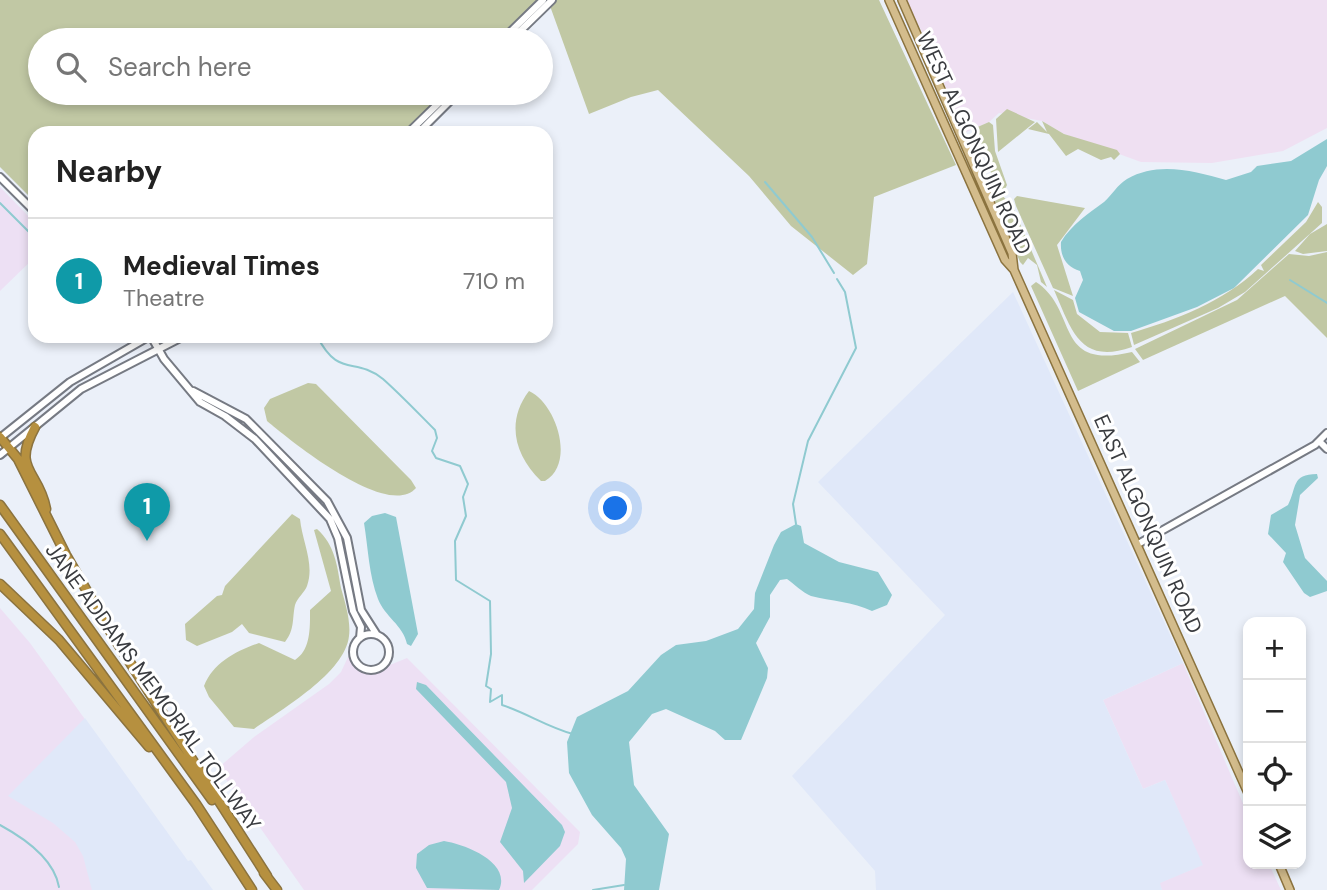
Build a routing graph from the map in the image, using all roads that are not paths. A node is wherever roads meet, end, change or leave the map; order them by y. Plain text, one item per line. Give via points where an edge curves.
1 (542, 0) edge
2 (552, 0) edge
3 (889, 0) edge
4 (902, 0) edge
5 (514, 28) edge
6 (523, 28) edge
7 (437, 105) edge
8 (446, 105) edge
9 (415, 126) edge
10 (425, 126) edge
11 (0, 177) edge
12 (28, 205) edge
13 (1014, 270) junction
14 (129, 343) edge
15 (138, 343) edge
16 (154, 343) edge
17 (172, 343) edge
18 (125, 350) junction
19 (159, 350) junction
20 (191, 390) junction
21 (35, 428) junction
22 (261, 433) junction
23 (1327, 433) edge
24 (0, 438) edge
25 (255, 439) junction
26 (1319, 440) junction
27 (9, 448) junction
28 (1327, 449) edge
29 (0, 455) edge
30 (303, 477) junction
31 (297, 482) junction
32 (0, 505) edge
33 (46, 512) junction
34 (340, 521) junction
35 (332, 524) junction
36 (0, 534) edge
37 (1138, 544) junction
38 (0, 584) edge
39 (377, 635) junction
40 (360, 638) junction
41 (1243, 782) edge
42 (195, 804) junction
43 (1281, 869) edge
44 (267, 876) junction
45 (252, 890) edge
46 (277, 890) edge
47 (1290, 890) edge

1 - 5 street
2 - 6 street
3 - 13 main road, WEST ALGONQUIN ROAD via 1005,260
4 - 13 main road, WEST ALGONQUIN ROAD via 1012,253
7 - 9 street
8 - 10 street
11 - 12 street
13 - 37 main road, EAST ALGONQUIN ROAD
14 - 18 street
15 - 18 street
16 - 19 street
17 - 19 street
18 - 24 street via 60,389
19 - 20 street
19 - 21 street via 91,383
20 - 22 street via 246,419
20 - 25 street via 200,402
21 - 27 street
21 - 33 highway via 24,459
22 - 25 street
22 - 30 street
23 - 26 street
24 - 27 highway
25 - 31 street
26 - 28 street
26 - 37 street
27 - 29 street
27 - 33 highway
30 - 31 street
30 - 34 street
31 - 35 street
32 - 44 highway, JANE ADDAMS MEMORIAL TOLLWAY
33 - 44 highway via 113,636
34 - 35 street
34 - 39 street via 360,610
35 - 40 street
36 - 42 highway, JANE ADDAMS MEMORIAL TOLLWAY
37 - 41 main road, EAST ALGONQUIN ROAD
38 - 42 highway via 59,640
39 - 40 street
39 - 40 street via 385,640 389,654 383,666 374,670 362,667 354,658
42 - 45 highway, JANE ADDAMS MEMORIAL TOLLWAY
43 - 47 main road
44 - 46 highway, JANE ADDAMS MEMORIAL TOLLWAY

